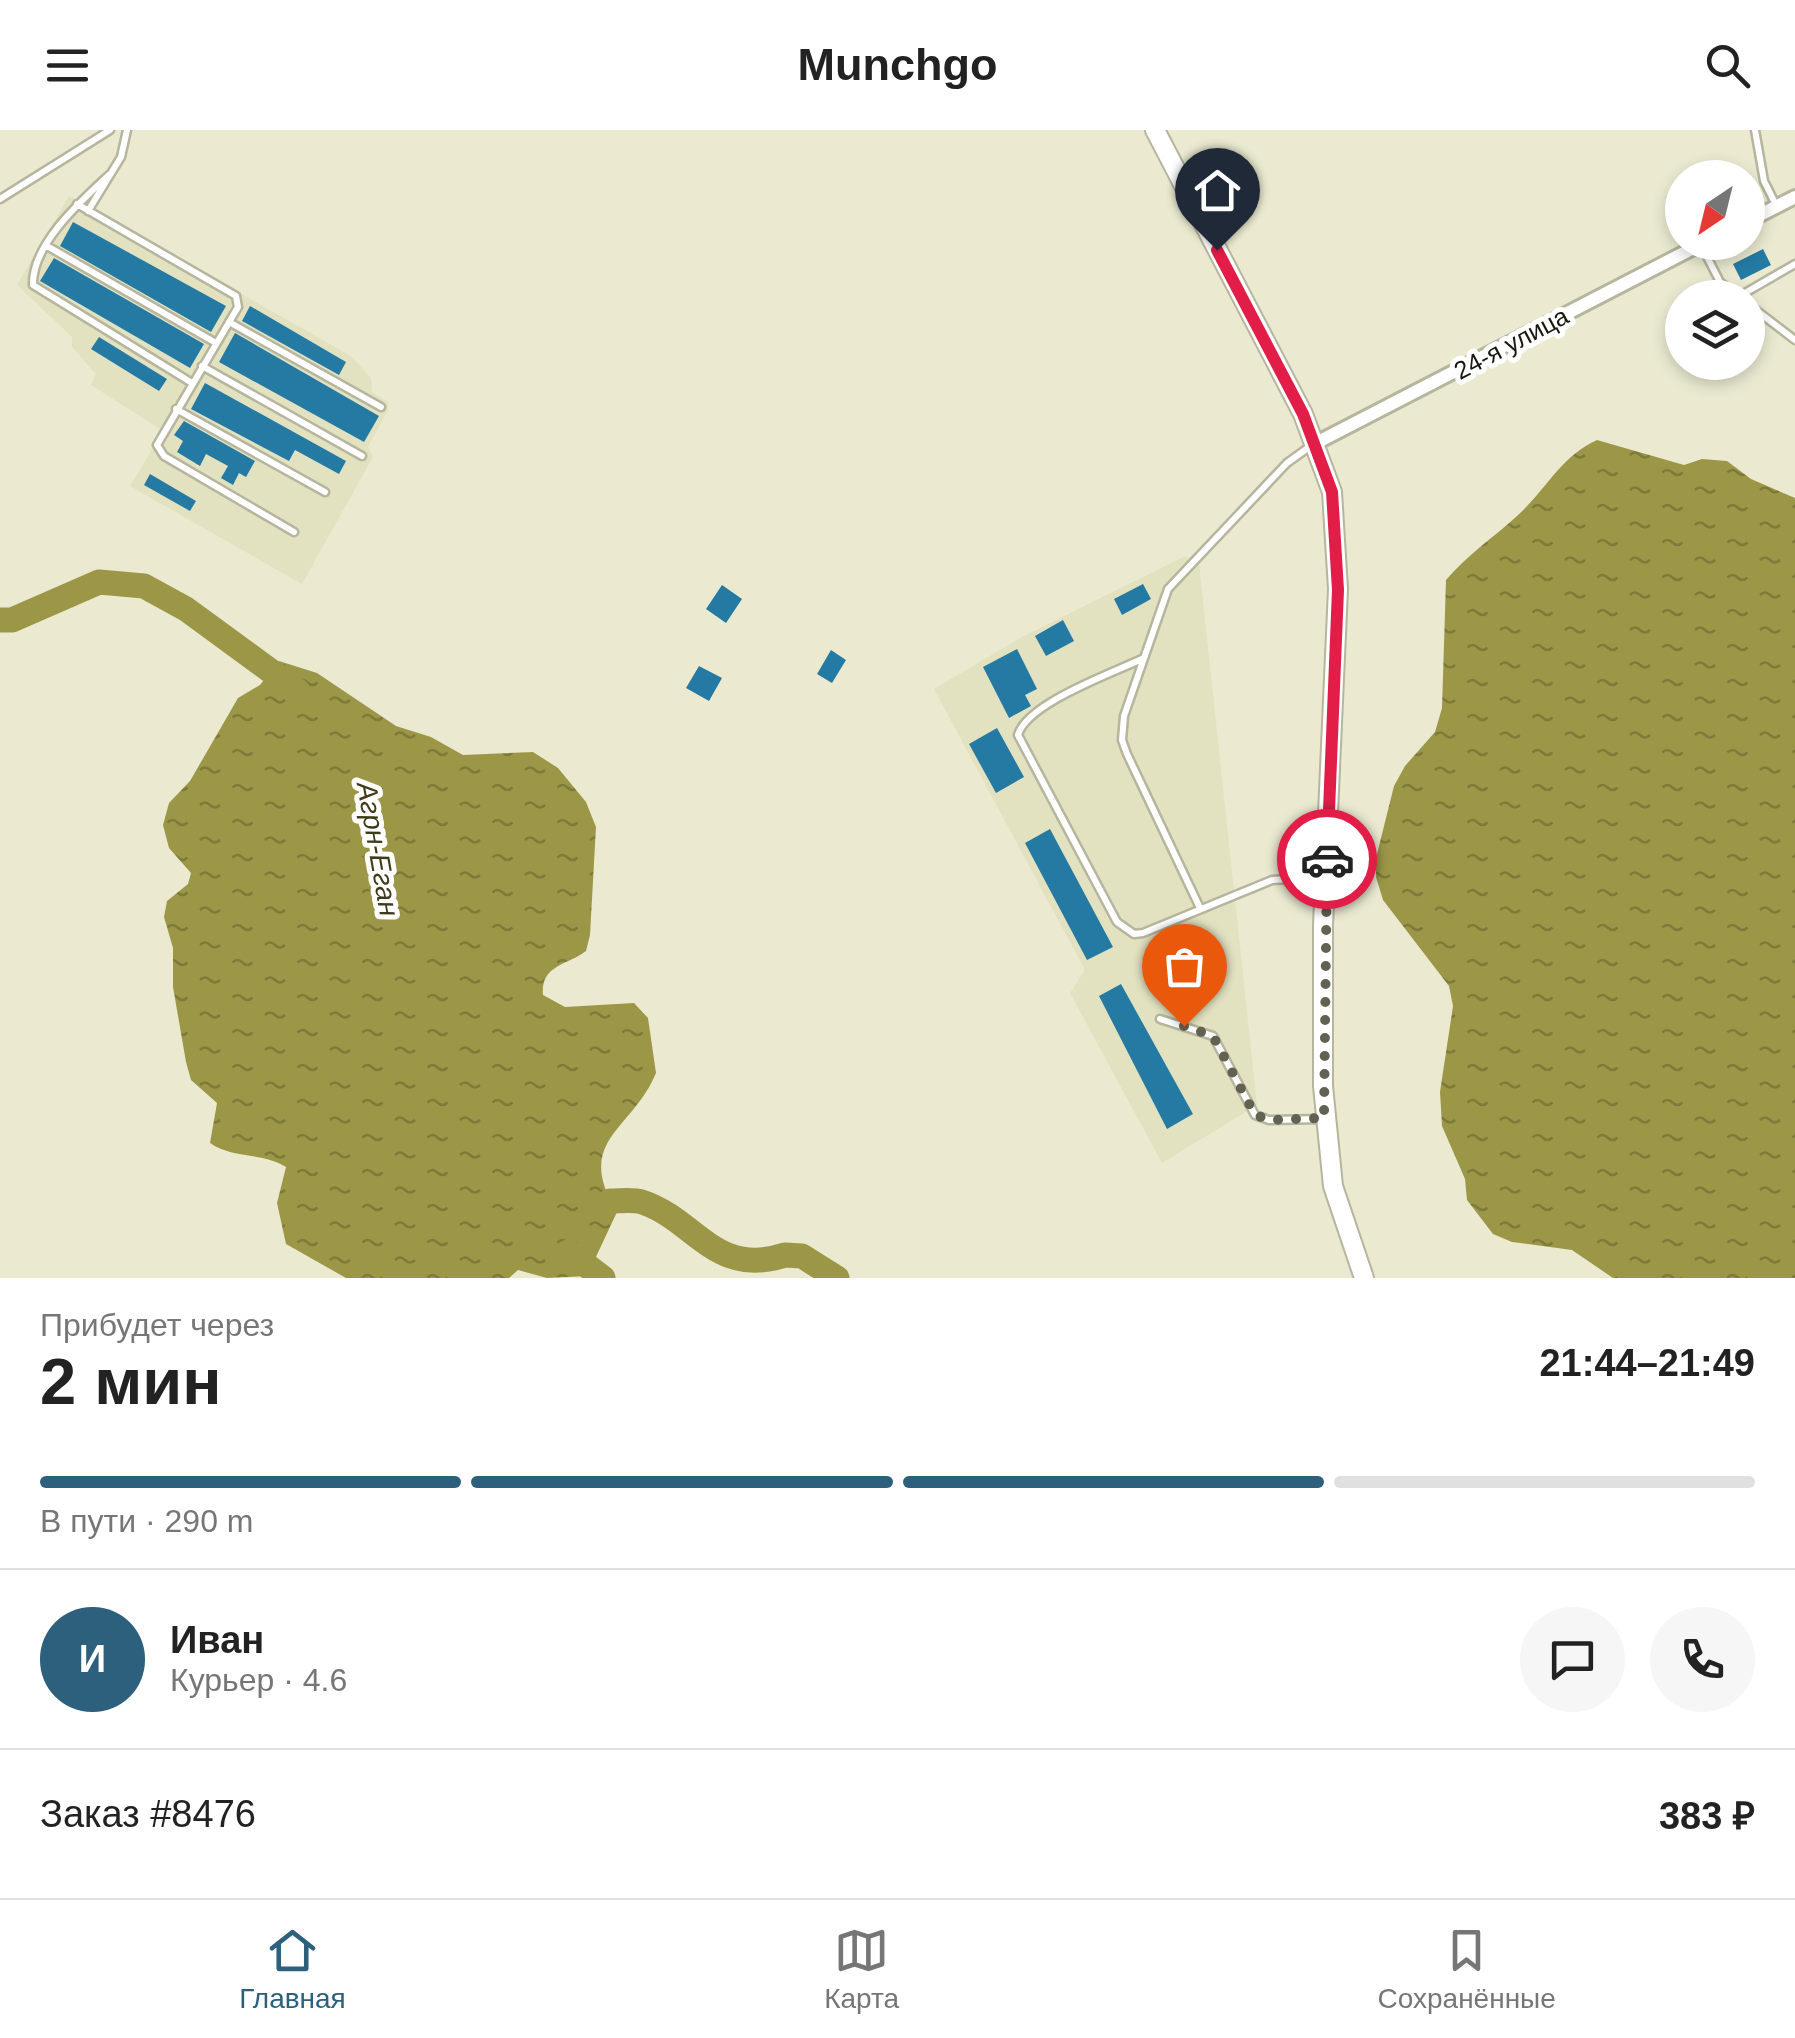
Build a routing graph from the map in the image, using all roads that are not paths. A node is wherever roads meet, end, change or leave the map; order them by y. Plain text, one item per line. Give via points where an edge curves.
1 (110, 130) edge
2 (126, 130) edge
3 (1155, 130) edge
4 (1755, 130) edge
5 (108, 176) junction
6 (1795, 197) edge
7 (0, 199) edge
8 (77, 204) junction
9 (1776, 206) junction
10 (88, 211) junction
11 (1765, 212) edge
12 (47, 246) junction
13 (1672, 260) edge
14 (1795, 264) edge
15 (1765, 282) edge
16 (1765, 317) edge
17 (229, 322) junction
18 (1795, 340) edge
19 (216, 343) junction
20 (202, 366) junction
21 (192, 383) junction
22 (381, 407) dead end
23 (176, 409) junction
24 (1316, 443) junction
25 (362, 456) dead end
26 (325, 492) dead end
27 (294, 532) dead end
28 (1144, 658) junction
29 (1326, 876) junction
30 (1200, 908) junction
31 (1160, 1019) dead end
32 (1324, 1118) junction
33 (1364, 1278) edge

1 - 7 lane
2 - 5 lane
3 - 24 main road
4 - 9 lane via 1764,182
5 - 8 lane
5 - 10 lane
6 - 9 street
8 - 10 lane
8 - 12 lane
9 - 11 street
10 - 17 lane via 232,291 238,307
12 - 19 lane
12 - 21 lane via 32,279 36,290
13 - 24 street, 24-я улица
14 - 15 lane
16 - 18 lane
17 - 19 lane
17 - 22 lane
19 - 20 lane
20 - 21 lane
20 - 25 lane
21 - 23 lane
23 - 26 lane
23 - 27 lane via 158,438 164,456
24 - 28 lane via 1287,463 1174,581
24 - 29 main road via 1332,492 1338,549
28 - 30 lane via 1122,740
28 - 30 lane via 1032,716 1020,727 1018,744 1124,930 1143,932
29 - 30 lane via 1272,880
29 - 32 main road
31 - 32 lane via 1213,1036 1255,1115
32 - 33 main road via 1342,1218

